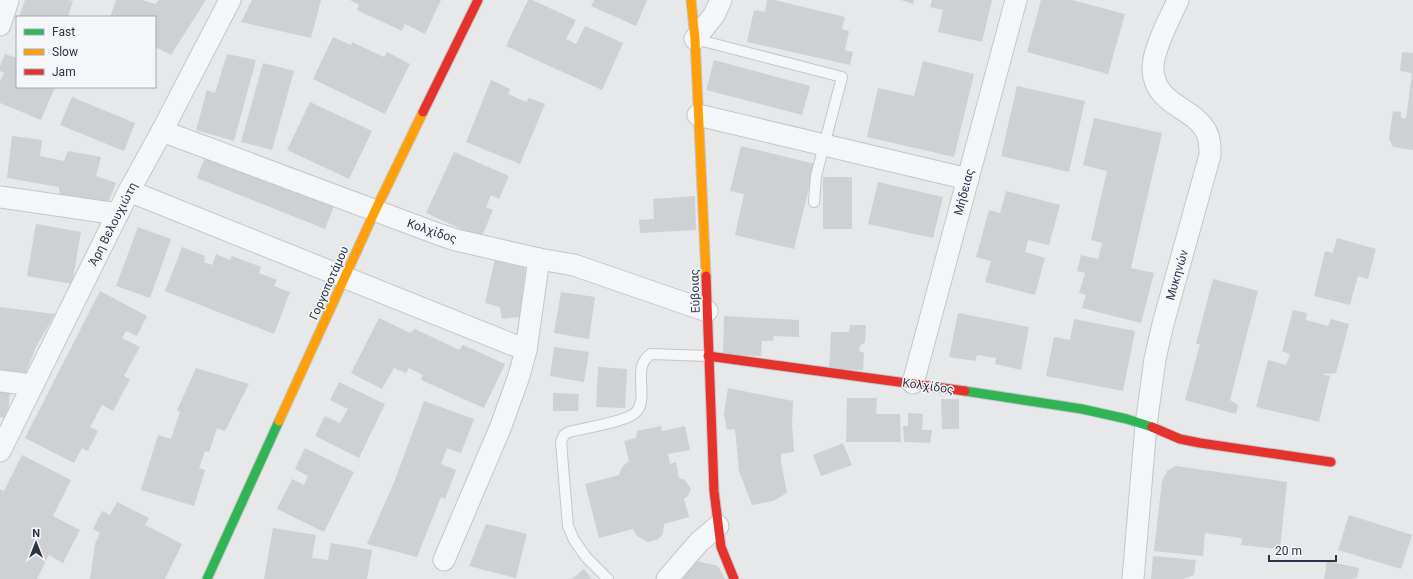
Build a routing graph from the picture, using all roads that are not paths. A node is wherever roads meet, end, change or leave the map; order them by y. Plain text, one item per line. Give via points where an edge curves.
1 (8, 0) edge
2 (230, 0) edge
3 (478, 0) edge
4 (690, 0) edge
5 (721, 0) edge
6 (1016, 0) edge
7 (1178, 0) edge
8 (0, 24) edge
9 (695, 39) junction
10 (698, 115) junction
11 (162, 131) junction
12 (824, 144) junction
13 (968, 179) junction
14 (129, 191) junction
15 (0, 197) edge
16 (814, 202) dead end
17 (375, 211) junction
18 (118, 214) junction
19 (539, 259) junction
20 (345, 278) junction
21 (707, 311) junction
22 (526, 350) junction
23 (708, 356) junction
24 (0, 381) edge
25 (912, 383) junction
26 (32, 385) junction
27 (1146, 425) junction
28 (0, 451) edge
29 (1331, 462) dead end
30 (718, 526) junction
31 (444, 560) dead end
32 (209, 579) edge
33 (608, 579) edge
34 (667, 579) edge
35 (734, 579) edge
36 (1133, 579) edge

1 - 8 street
2 - 11 street, Άρη Βελουχιώτη
3 - 17 street, Γοργοποτάμου
4 - 9 street, Εύβοιας
5 - 9 street via 714,15
6 - 13 street, Μήδειας
7 - 27 street, Μυκηνών via 1155,58 1155,82 1162,93 1206,130 1210,141 1210,155 1155,359
9 - 10 street, Εύβοιας
9 - 12 lane via 842,77
10 - 12 street
10 - 21 street, Εύβοιας
11 - 14 street, Άρη Βελουχιώτη
11 - 17 street, Κολχίδος
12 - 13 street
12 - 16 lane via 816,176
13 - 25 street, Μήδειας
14 - 18 street, Άρη Βελουχιώτη
14 - 20 street
15 - 18 street
17 - 19 street, Κολχίδος via 456,240
17 - 20 street, Γοργοποτάμου
18 - 26 street, Άρη Βελουχιώτη
19 - 21 street, Κολχίδος via 586,268
19 - 22 street
20 - 22 street
20 - 32 street, Γοργοποτάμου
21 - 23 street, Εύβοιας
22 - 31 street via 501,426
23 - 25 street, Κολχίδος
23 - 30 street, Εύβοιας
23 - 33 lane via 651,354 641,364 640,403 637,411 620,420 564,435 562,442 568,526 586,557
24 - 26 street
25 - 27 street, Κολχίδος via 1082,409
26 - 28 street, Άρη Βελουχιώτη
27 - 29 street, Κολχίδος via 1200,444
27 - 36 street, Μυκηνών
30 - 34 street via 699,542
30 - 35 street, Εύβοιας via 721,547

